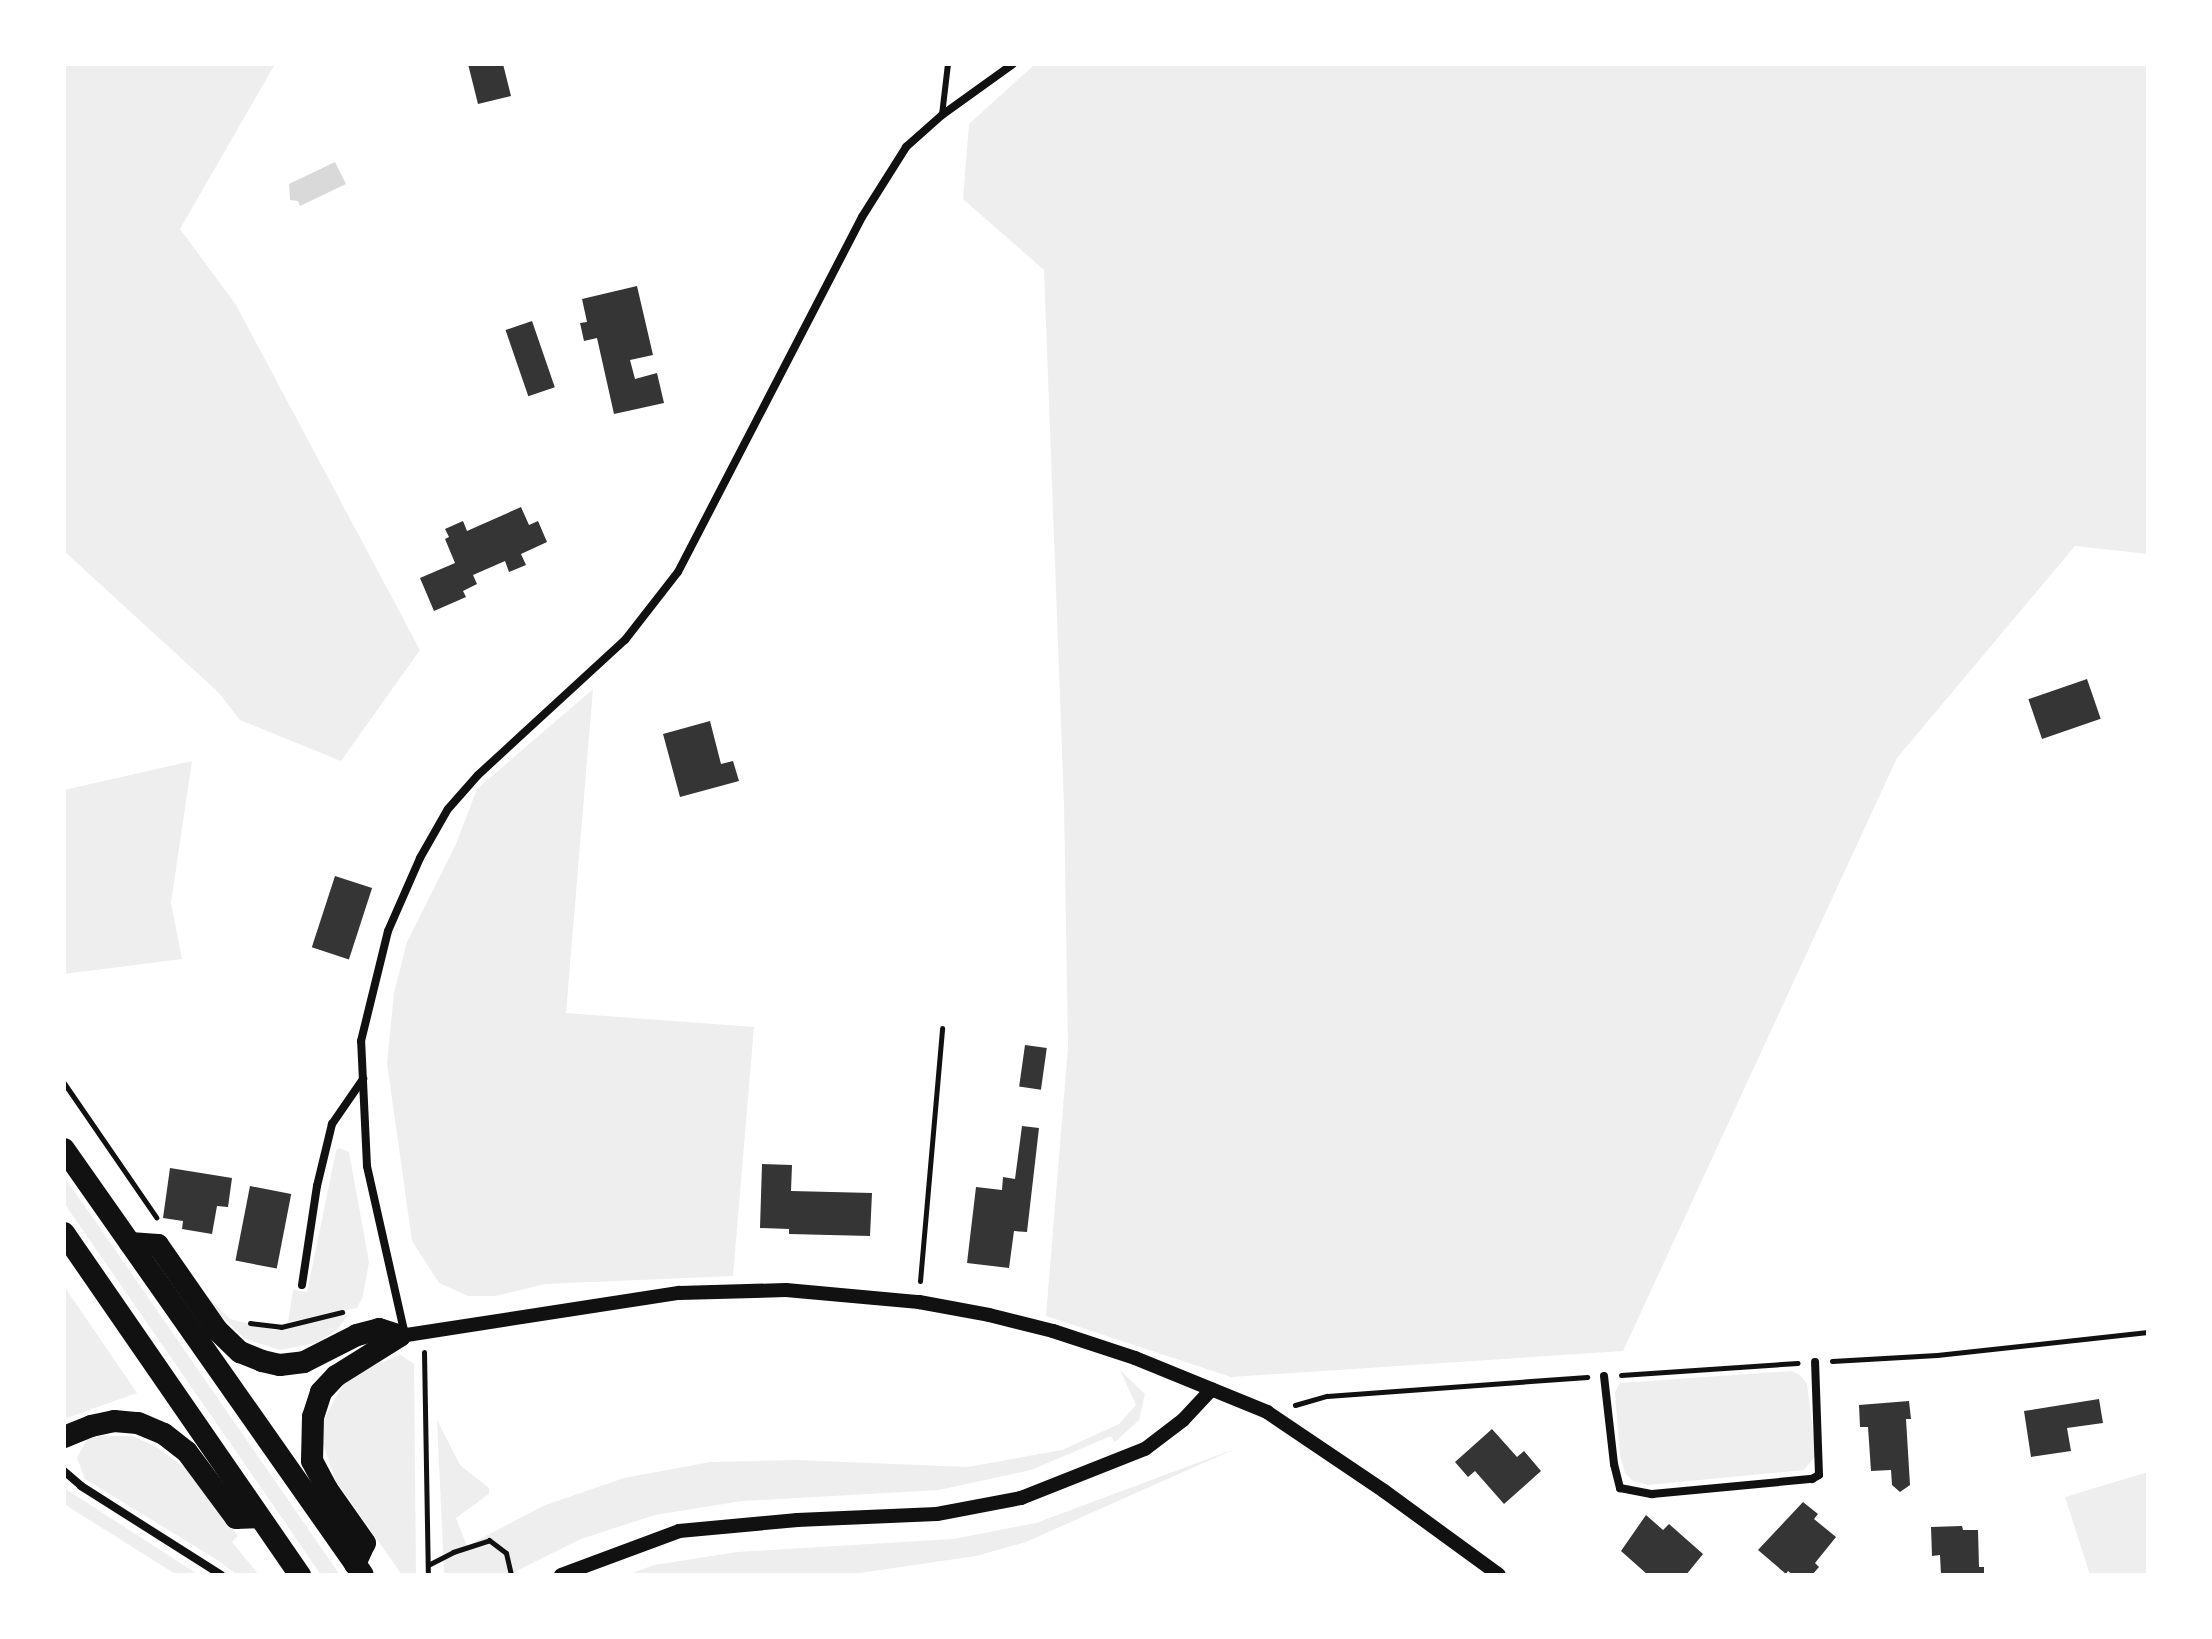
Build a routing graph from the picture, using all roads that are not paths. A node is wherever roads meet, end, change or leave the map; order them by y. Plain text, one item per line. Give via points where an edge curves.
1 (948, 64) edge
2 (1013, 64) edge
3 (942, 115) junction
4 (363, 1079) junction
5 (64, 1149) edge
6 (64, 1233) edge
7 (130, 1243) junction
8 (302, 1285) dead end
9 (403, 1336) junction
10 (1815, 1362) dead end
11 (1604, 1376) dead end
12 (1212, 1389) junction
13 (64, 1437) edge
14 (64, 1471) edge
15 (259, 1517) junction
16 (359, 1569) edge
17 (221, 1575) edge
18 (300, 1575) edge
19 (561, 1575) edge
20 (1499, 1575) edge

1 - 3 lane
2 - 3 street
3 - 4 street via 906,147 862,217 678,572 625,640 448,809 388,931 361,1041
4 - 8 street via 332,1124
4 - 9 street via 367,1166
5 - 7 highway
6 - 15 highway
7 - 9 highway via 158,1245 217,1330 240,1352 262,1361 304,1362 379,1329
7 - 16 highway
9 - 12 street via 679,1293 786,1290 919,1302 1053,1331
9 - 16 highway via 336,1376 321,1392 313,1417 312,1461 365,1543
10 - 11 street via 1819,1475 1652,1494 1620,1488
12 - 19 street via 1145,1449 1021,1498 937,1514 679,1531
12 - 20 street via 1267,1412
13 - 15 highway via 114,1421 138,1423 187,1452 236,1518
14 - 17 street
15 - 18 highway

